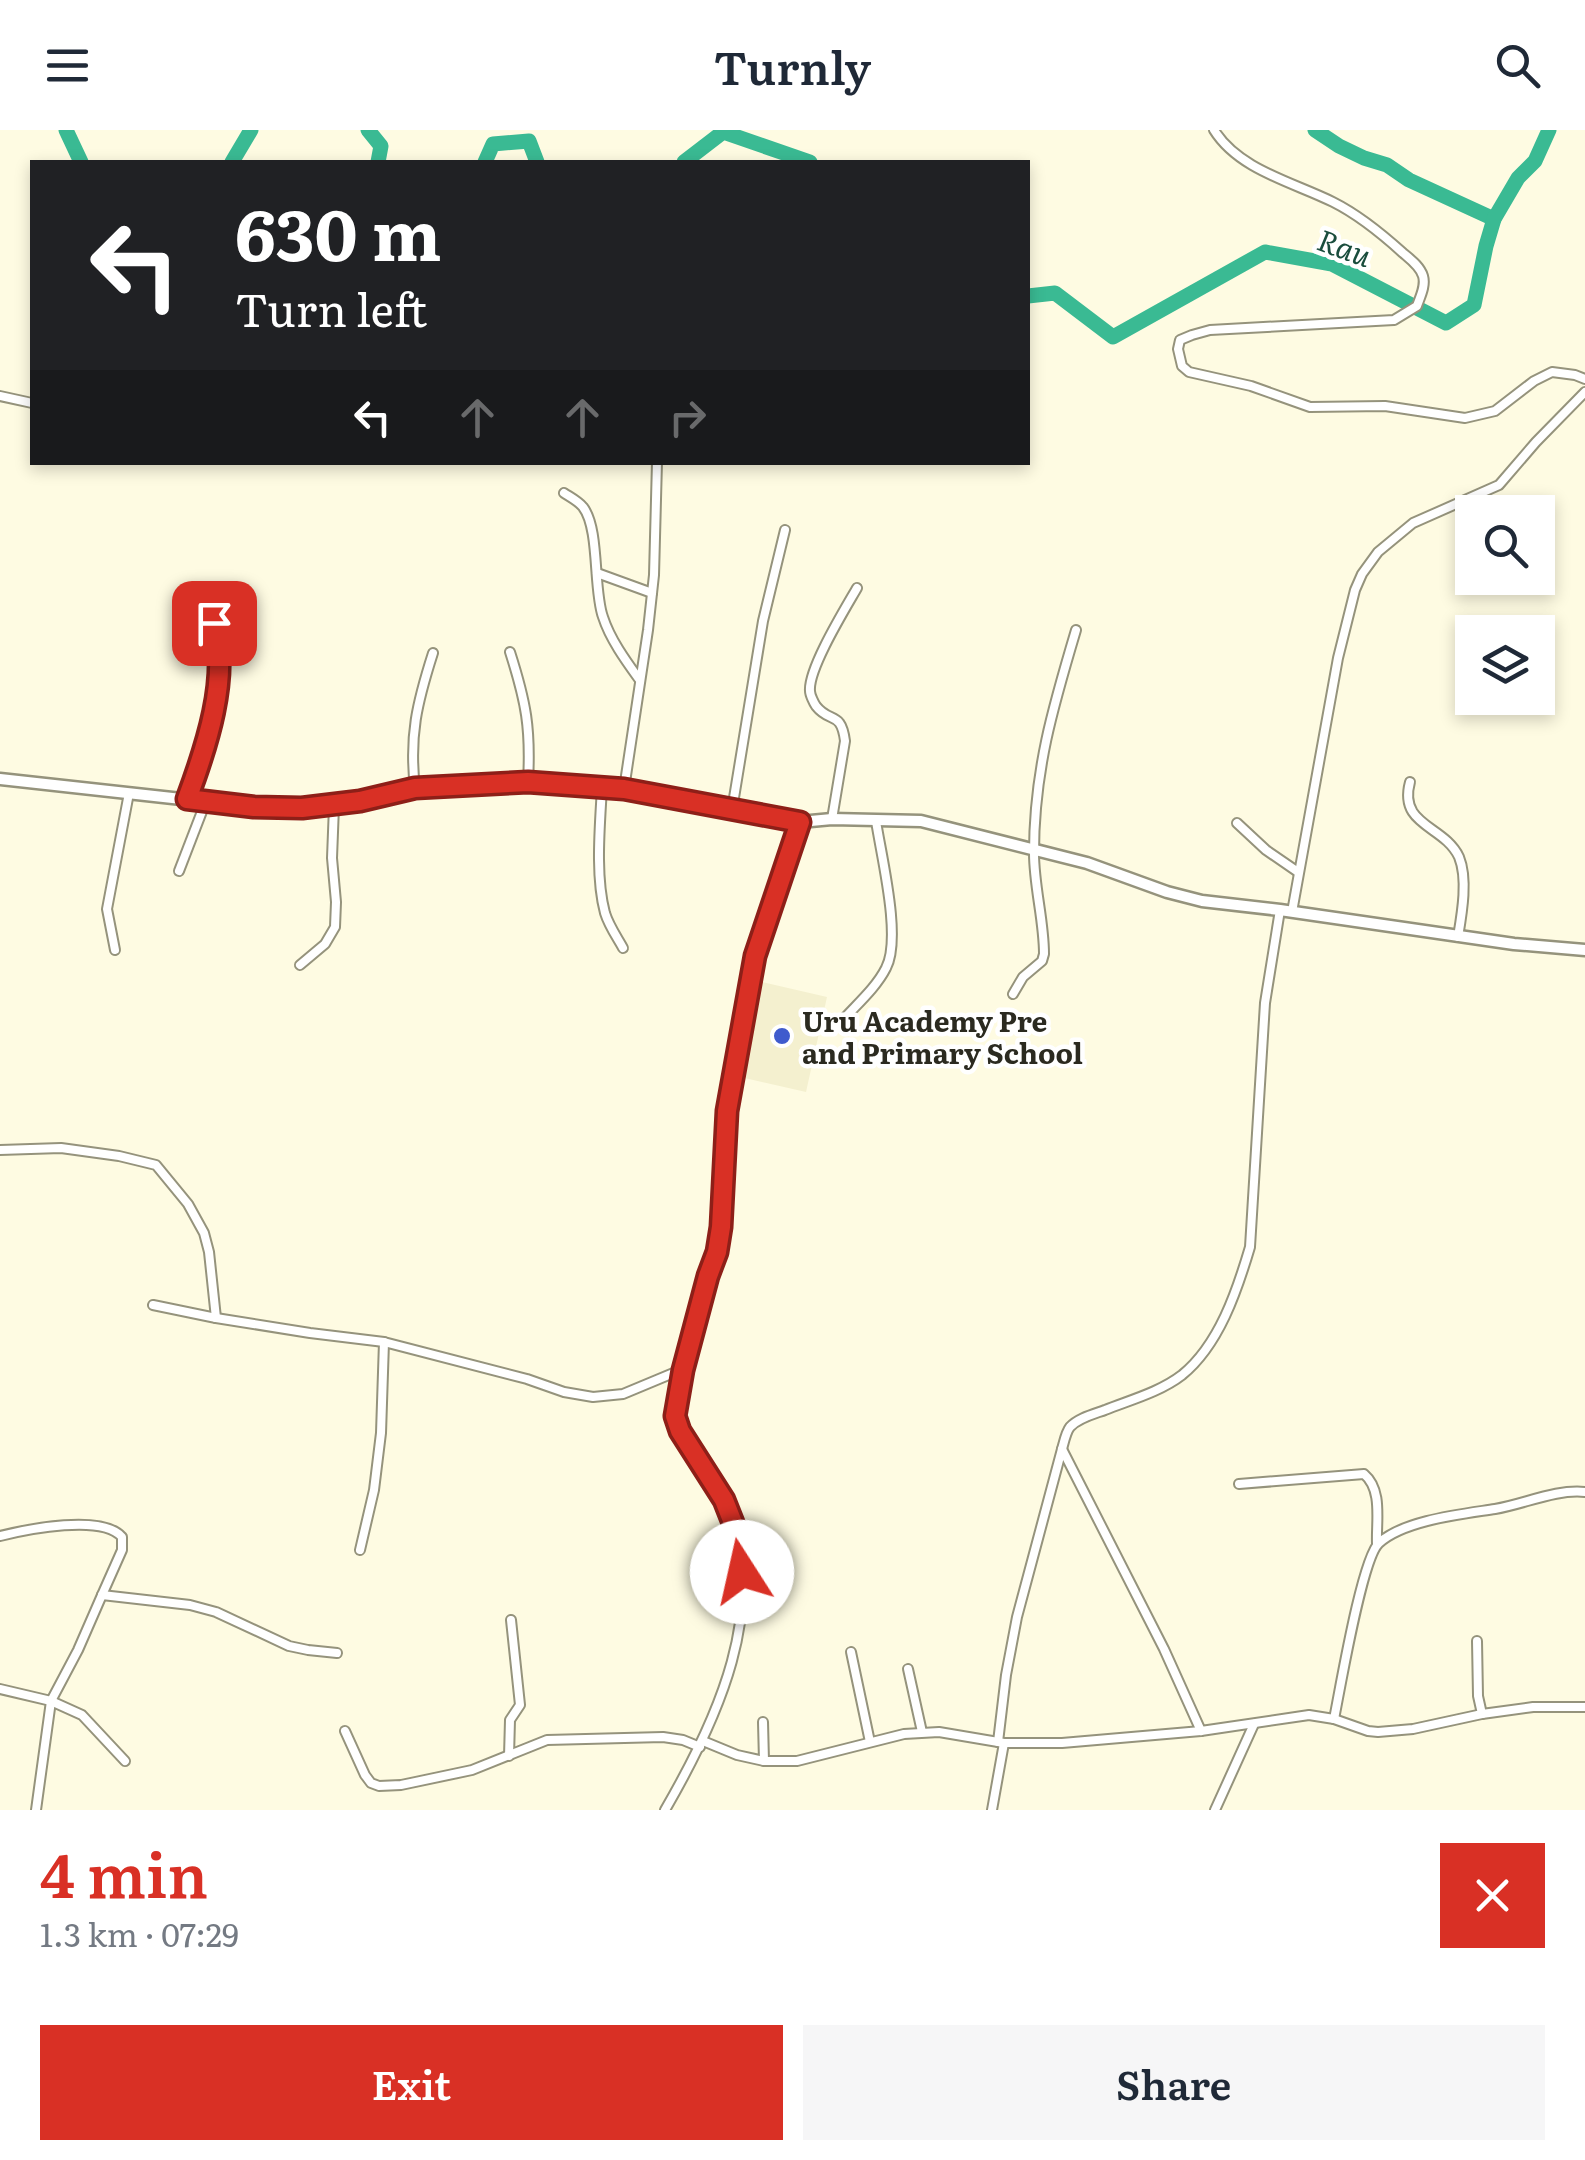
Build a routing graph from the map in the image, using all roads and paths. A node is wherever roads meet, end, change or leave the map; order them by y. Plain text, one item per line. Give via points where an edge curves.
1 (1214, 130) edge
2 (1585, 379) edge
3 (1585, 392) edge
4 (0, 396) edge
5 (30, 403) edge
6 (657, 465) edge
7 (564, 493) dead end
8 (785, 530) dead end
9 (597, 573) junction
10 (857, 588) dead end
11 (652, 592) junction
12 (210, 616) dead end
13 (1076, 630) dead end
14 (433, 652) dead end
15 (510, 652) dead end
16 (639, 679) junction
17 (0, 779) edge
18 (528, 782) junction
19 (1410, 782) dead end
20 (602, 786) junction
21 (415, 788) junction
22 (624, 789) junction
23 (128, 793) junction
24 (187, 799) junction
25 (206, 801) junction
26 (334, 806) junction
27 (732, 810) junction
28 (832, 819) junction
29 (876, 820) junction
30 (800, 822) junction
31 (1237, 823) dead end
32 (1034, 850) junction
33 (179, 871) dead end
34 (1298, 872) junction
35 (1286, 911) junction
36 (1458, 937) junction
37 (624, 948) dead end
38 (114, 950) dead end
39 (1585, 950) edge
40 (300, 965) dead end
41 (1013, 994) dead end
42 (842, 1022) dead end
43 (0, 1150) edge
44 (153, 1305) dead end
45 (216, 1318) junction
46 (384, 1342) junction
47 (683, 1370) junction
48 (1062, 1449) junction
49 (1240, 1484) dead end
50 (1585, 1492) edge
51 (0, 1536) edge
52 (1376, 1544) junction
53 (360, 1550) dead end
54 (102, 1595) junction
55 (511, 1620) dead end
56 (1477, 1641) dead end
57 (336, 1652) dead end
58 (851, 1652) dead end
59 (908, 1669) dead end
60 (0, 1688) edge
61 (51, 1701) junction
62 (1585, 1707) edge
63 (1482, 1714) junction
64 (1334, 1719) junction
65 (764, 1722) dead end
66 (1254, 1724) junction
67 (345, 1731) dead end
68 (1201, 1731) junction
69 (922, 1732) junction
70 (870, 1742) junction
71 (1001, 1742) junction
72 (701, 1744) junction
73 (509, 1756) junction
74 (125, 1761) dead end
75 (764, 1761) junction
76 (36, 1810) edge
77 (665, 1810) edge
78 (992, 1810) edge
79 (1215, 1810) edge

1 - 2 street via 1237,156 1364,220 1414,262 1424,283 1417,306 1394,320 1192,334 1178,349 1189,372 1310,407 1385,406 1465,418 1495,411 1552,372
3 - 34 street via 1499,485 1414,523 1362,574 1338,658
4 - 5 street
6 - 11 street
7 - 9 street via 586,512
8 - 27 street
9 - 11 street
9 - 16 street via 601,614
10 - 28 street via 810,691 821,711 844,728
11 - 16 street
12 - 24 street via 219,666
13 - 32 street via 1045,738
14 - 21 street via 412,733
15 - 18 street via 529,727
16 - 22 street
17 - 23 street
18 - 20 street
18 - 21 street
19 - 36 street via 1408,807 1460,858
20 - 22 street
20 - 37 street via 603,904
21 - 26 street
22 - 27 street
23 - 24 street
23 - 38 street via 107,909
24 - 25 street
25 - 26 street
25 - 33 street
26 - 40 street via 335,927
27 - 30 street
28 - 29 street
28 - 30 street
29 - 32 street via 920,821
29 - 42 street via 891,952 881,976
30 - 47 street via 755,956 727,1111 717,1252
31 - 34 street
32 - 35 street via 1186,898
32 - 41 street via 1044,954
34 - 35 street
35 - 36 street
35 - 48 street via 1265,1003 1250,1247 1226,1314 1181,1376 1079,1421
36 - 39 street
43 - 45 street via 61,1148 156,1165 204,1233
44 - 45 street
45 - 46 street
46 - 47 street via 593,1398 623,1394
46 - 53 street via 381,1432
47 - 72 street via 675,1416 724,1500 742,1572 736,1644
48 - 68 street
48 - 71 street via 1017,1617
49 - 52 street via 1364,1474 1376,1492
50 - 52 street via 1418,1524
51 - 54 street via 56,1525 112,1528 123,1544
52 - 64 street
54 - 57 street via 190,1605 289,1646
54 - 61 street
55 - 73 street via 520,1706 510,1720
56 - 63 street
58 - 70 street
59 - 69 street
60 - 61 street
61 - 74 street via 82,1715
61 - 76 street
62 - 63 street
63 - 64 street via 1378,1732
64 - 66 street via 1308,1715
65 - 75 street
66 - 68 street
66 - 79 street
67 - 73 street via 365,1776 380,1786 454,1774
68 - 71 street
69 - 70 street
69 - 71 street
70 - 75 street via 797,1762
71 - 78 street
72 - 73 street via 663,1738 547,1740
72 - 75 street
72 - 77 street

